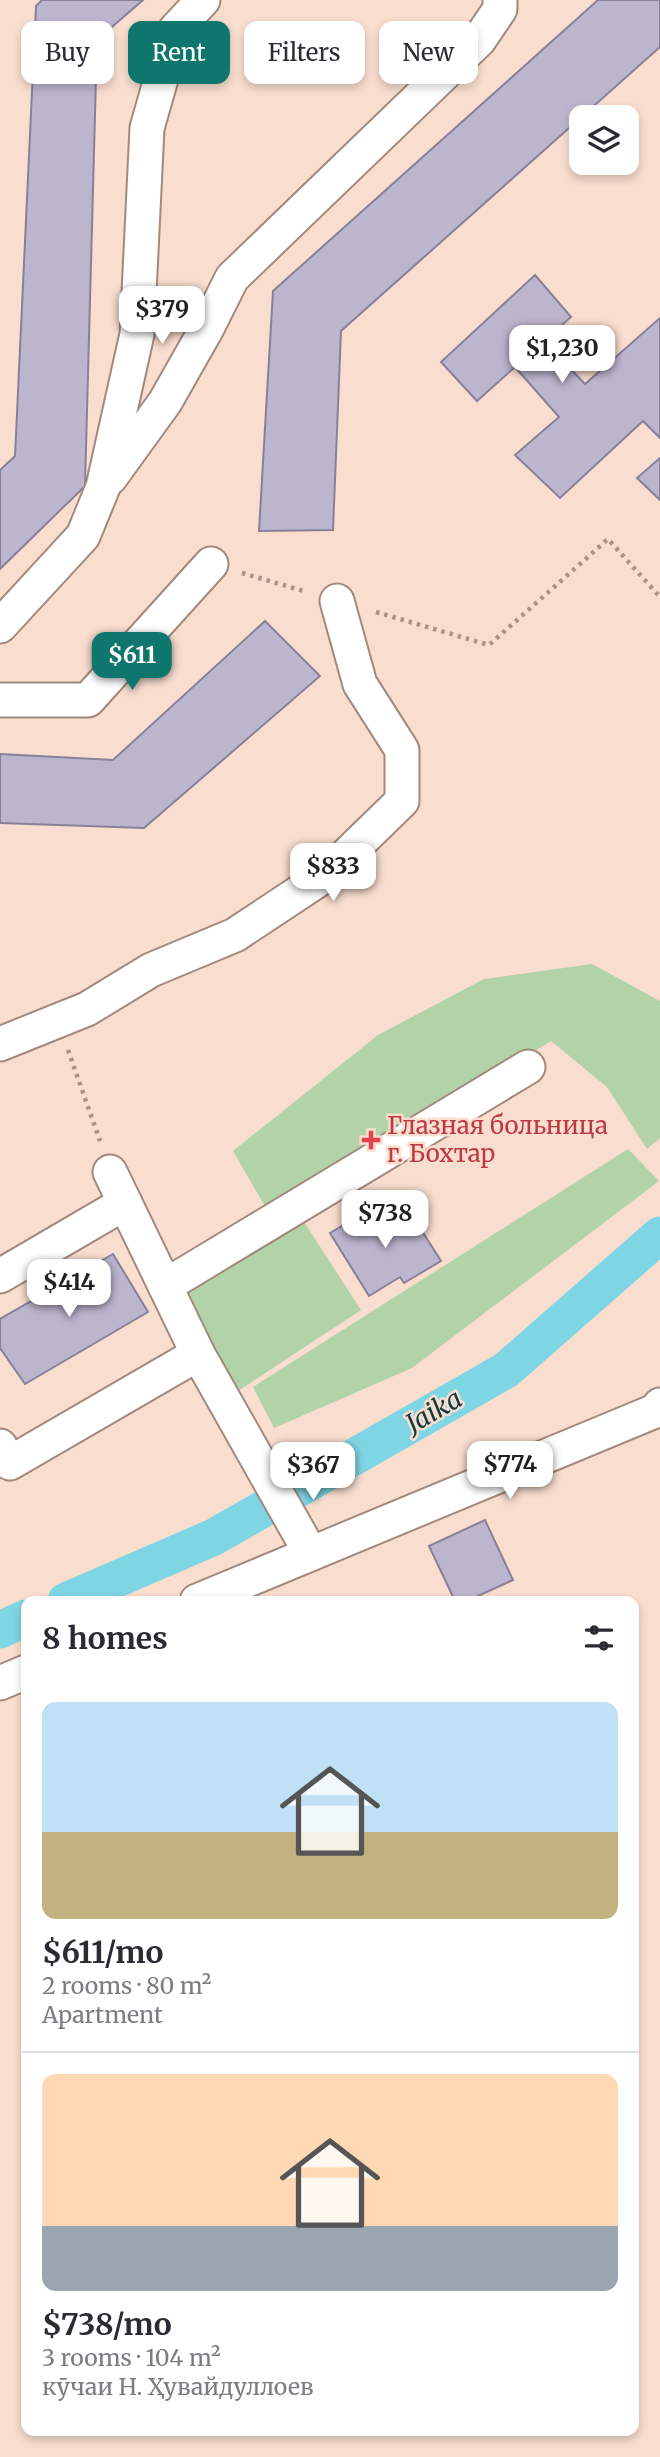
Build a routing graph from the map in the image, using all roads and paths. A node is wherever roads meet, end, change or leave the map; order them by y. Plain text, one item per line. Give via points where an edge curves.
1 (203, 0) edge
2 (500, 0) edge
3 (103, 487) junction
4 (211, 564) joint
5 (660, 597) edge
6 (337, 601) junction
7 (0, 626) edge
8 (0, 700) edge
9 (58, 1021) junction
10 (0, 1044) edge
11 (528, 1067) dead end
12 (110, 1172) joint
13 (125, 1203) junction
14 (0, 1276) edge
15 (165, 1286) junction
16 (198, 1354) junction
17 (657, 1408) edge
18 (0, 1446) edge
19 (311, 1554) junction
20 (209, 1596) edge
21 (21, 1674) edge
22 (0, 1683) edge

1 - 3 street via 175,30 147,128 137,334
2 - 3 street via 500,9 479,40 232,278 165,402
3 - 7 street via 83,536
4 - 6 path
4 - 8 street via 88,700
5 - 6 path via 608,539 489,645
6 - 9 street via 360,684 402,750 402,801 327,874 235,935 151,970
9 - 10 street
9 - 12 path
11 - 15 street
12 - 13 street
13 - 14 street
13 - 15 street
15 - 16 street
16 - 18 street via 10,1463
16 - 19 street
17 - 19 street
19 - 20 street
21 - 22 street

